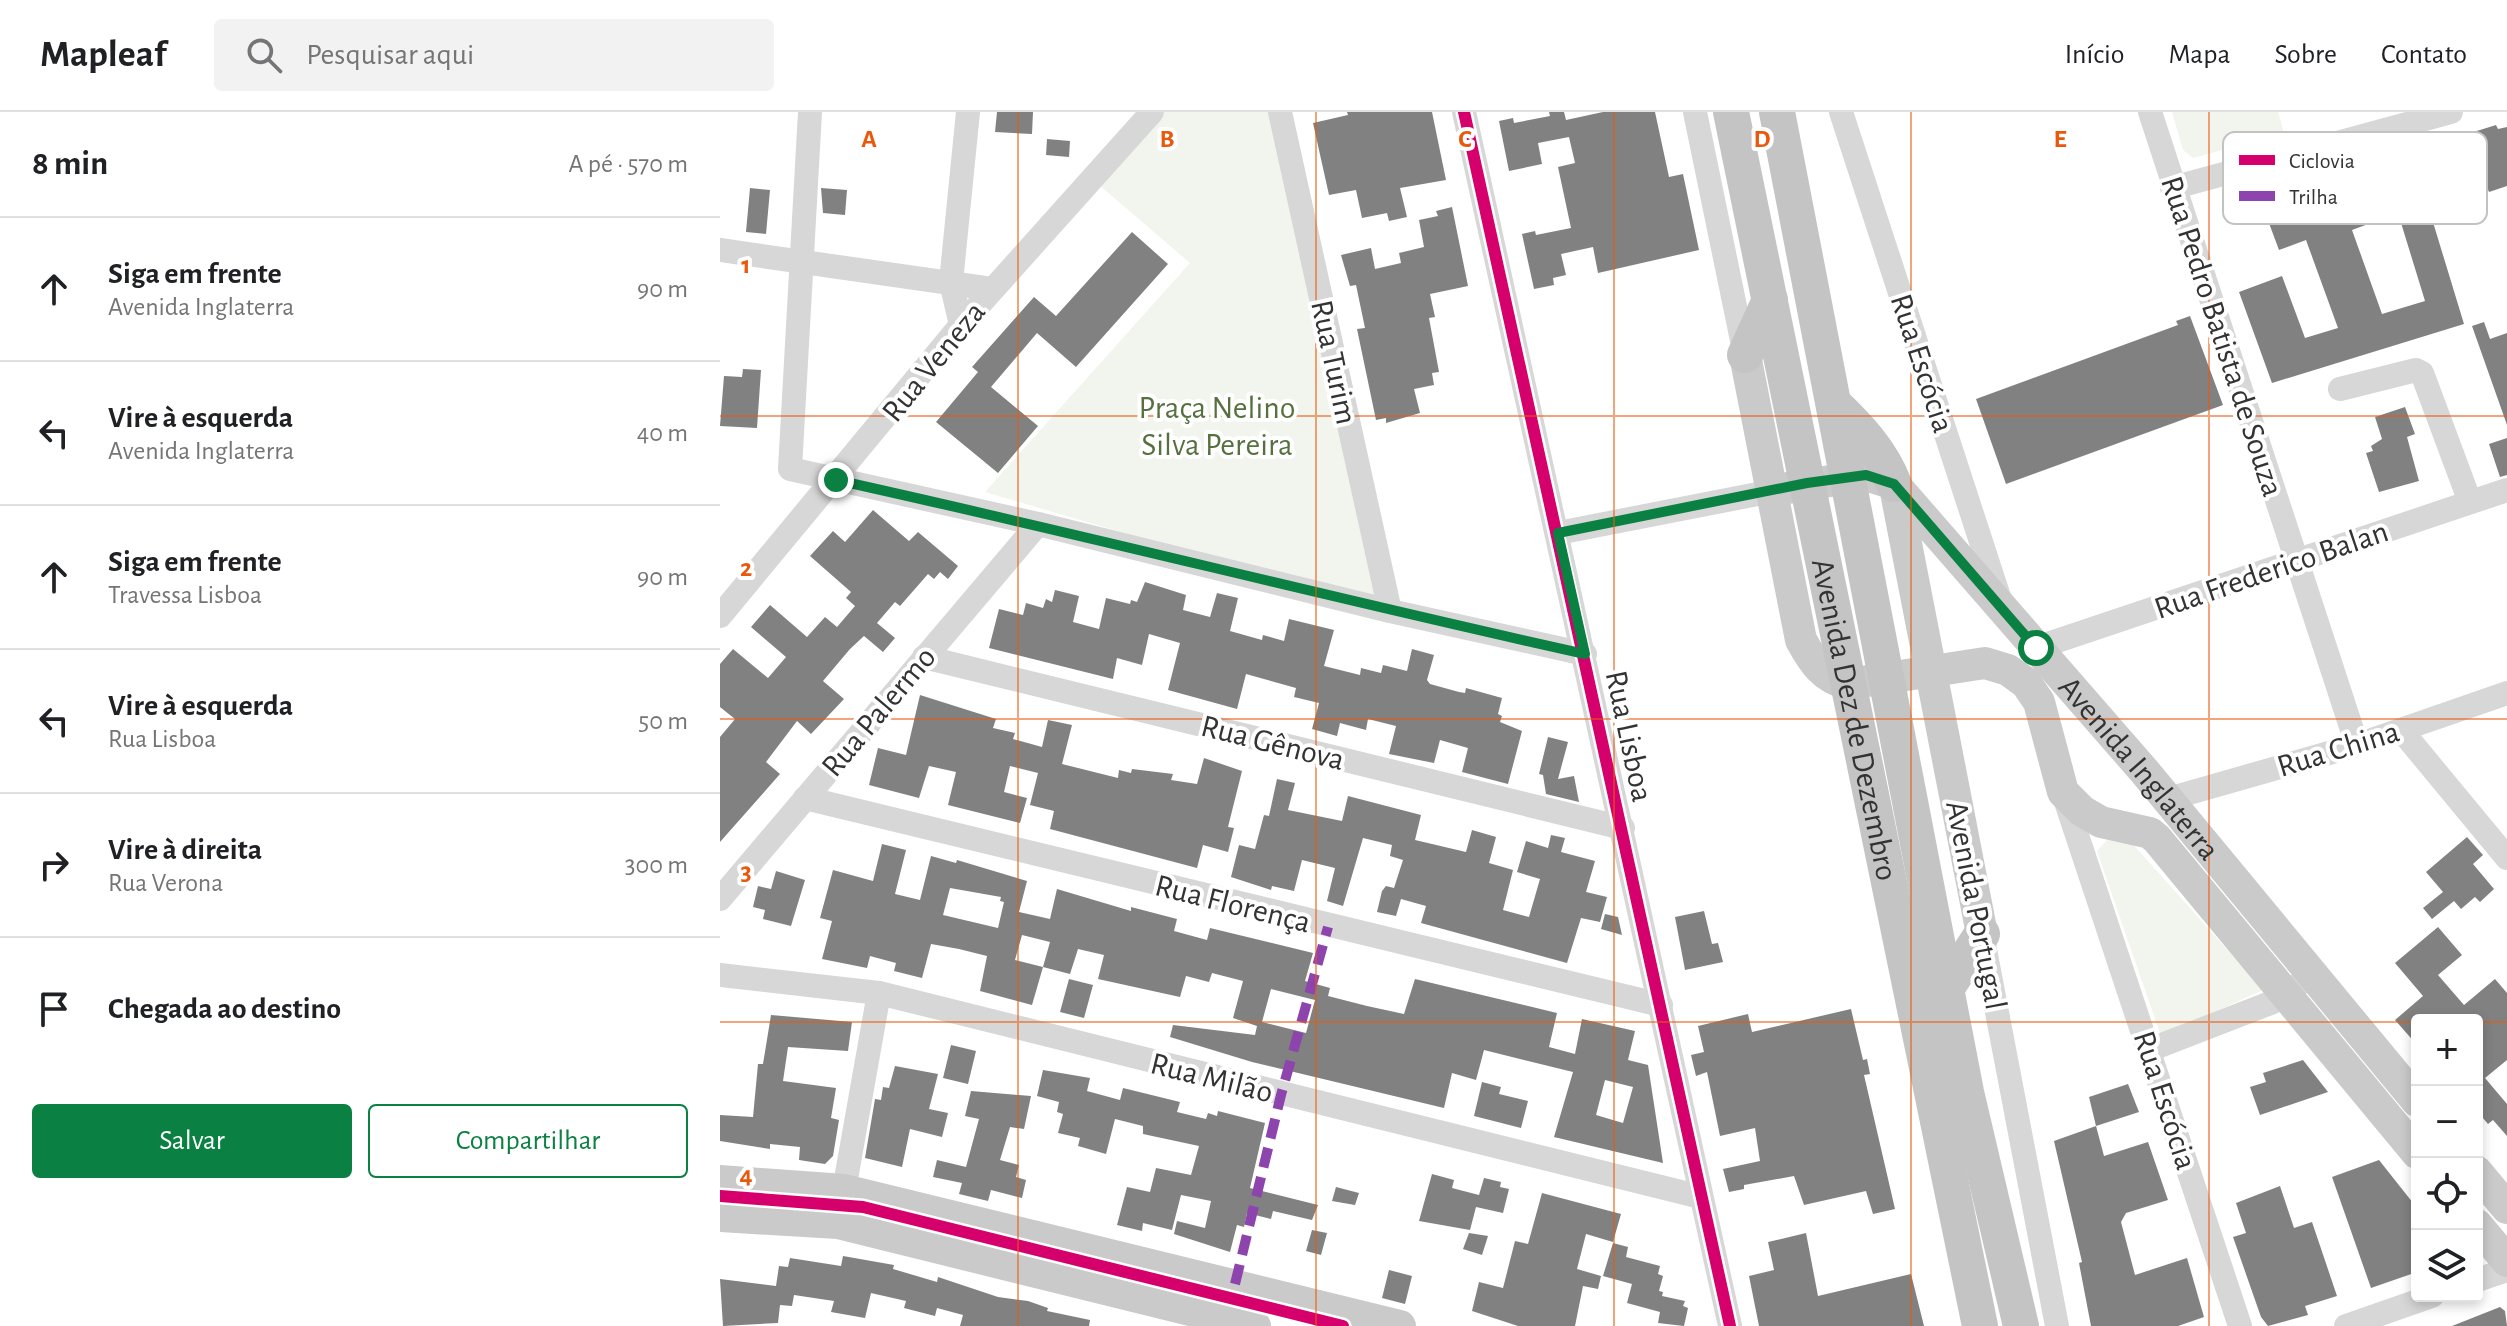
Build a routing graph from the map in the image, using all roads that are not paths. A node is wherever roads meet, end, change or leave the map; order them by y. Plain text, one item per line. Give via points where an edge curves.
1 (810, 112) edge
2 (968, 112) edge
3 (1280, 112) edge
4 (1464, 112) edge
5 (1695, 112) edge
6 (1731, 112) edge
7 (1777, 112) edge
8 (1841, 112) edge
9 (2150, 112) edge
10 (2451, 112) edge
11 (1141, 117) edge
12 (2378, 132) edge
13 (2223, 174) edge
14 (2172, 188) junction
15 (720, 250) edge
16 (801, 259) junction
17 (951, 282) junction
18 (992, 289) junction
19 (1770, 300) junction
20 (961, 325) junction
21 (1745, 355) junction
22 (2340, 389) dead end
23 (1834, 404) junction
24 (1849, 478) junction
25 (836, 480) junction
26 (1894, 484) junction
27 (1790, 487) junction
28 (2507, 490) edge
29 (2470, 502) junction
30 (1038, 524) junction
31 (1558, 533) junction
32 (2298, 560) junction
33 (1390, 611) junction
34 (2005, 614) junction
35 (720, 616) edge
36 (2036, 648) junction
37 (1585, 654) junction
38 (924, 657) junction
39 (1985, 663) junction
40 (1932, 672) junction
41 (1886, 680) junction
42 (1848, 684) junction
43 (2507, 693) edge
44 (2401, 730) junction
45 (2357, 745) junction
46 (2063, 792) junction
47 (805, 798) junction
48 (2168, 799) junction
49 (2101, 822) junction
50 (1623, 828) junction
51 (2150, 833) junction
52 (2507, 858) edge
53 (2090, 875) junction
54 (720, 899) edge
55 (1982, 934) junction
56 (720, 975) edge
57 (2311, 976) junction
58 (1946, 989) junction
59 (879, 993) junction
60 (2285, 996) junction
61 (1661, 1005) junction
62 (2149, 1050) junction
63 (2411, 1094) edge
64 (2411, 1146) edge
65 (2483, 1179) edge
66 (720, 1181) edge
67 (844, 1190) junction
68 (1701, 1197) junction
69 (2507, 1208) edge
70 (720, 1216) edge
71 (838, 1223) junction
72 (2481, 1230) edge
73 (2507, 1261) edge
74 (2507, 1270) edge
75 (2483, 1278) edge
76 (2415, 1302) edge
77 (1362, 1321) edge
78 (1255, 1326) edge
79 (1400, 1326) edge
80 (1730, 1326) edge
81 (1980, 1326) edge
82 (2021, 1326) edge
83 (2057, 1326) edge
84 (2240, 1326) edge
85 (2346, 1326) edge

1 - 16 street
2 - 17 street
3 - 33 street, Rua Turim
4 - 31 street, Rua Lisboa
5 - 21 street
6 - 19 highway, Avenida Dez de Dezembro
7 - 23 highway, Avenida Dez de Dezembro
8 - 34 street, Rua Escócia
9 - 14 street, Rua Pedro Batista de Souza
10 - 12 street
11 - 18 street, Rua Veneza
13 - 14 street
14 - 32 street, Rua Pedro Batista de Souza
15 - 16 street
16 - 17 street
16 - 25 street via 790,469
17 - 18 street
17 - 20 street
18 - 20 street, Rua Veneza
19 - 21 highway
19 - 27 highway, Avenida Dez de Dezembro
20 - 25 street, Rua Veneza
21 - 27 main road
22 - 29 street via 2416,370 2422,373
23 - 24 highway, Avenida Dez de Dezembro
23 - 26 highway via 1865,434
24 - 26 main road via 1866,475
24 - 27 main road
24 - 41 highway, Avenida Dez de Dezembro
25 - 30 street
25 - 35 street, Rua Veneza
26 - 34 main road, Avenida Inglaterra
26 - 40 main road, Avenida Portugal
27 - 31 street
27 - 42 highway, Avenida Dez de Dezembro
28 - 29 street, Rua Frederico Balan
29 - 32 street, Rua Frederico Balan
30 - 33 street
30 - 38 street, Rua Palermo
31 - 37 street, Rua Lisboa
32 - 36 street, Rua Frederico Balan
32 - 45 street, Rua Pedro Batista de Souza
33 - 37 street
34 - 36 main road, Avenida Inglaterra
34 - 39 main road
36 - 48 main road, Avenida Inglaterra
37 - 50 street, Rua Lisboa
38 - 47 street, Rua Palermo
38 - 50 street, Rua Gênova
39 - 40 main road
39 - 46 main road, Avenida Inglaterra via 2008,670 2039,702
40 - 41 main road
40 - 55 main road, Avenida Portugal
41 - 42 main road
41 - 58 highway, Avenida Dez de Dezembro
42 - 81 highway, Avenida Dez de Dezembro
43 - 44 street, Rua China
44 - 45 street, Rua China
44 - 52 street
45 - 48 street, Rua China
46 - 49 main road, Avenida Inglaterra
46 - 53 street, Rua Escócia
47 - 54 street, Rua Palermo
47 - 61 street, Rua Florença
48 - 51 main road via 2153,816
48 - 57 main road, Avenida Inglaterra
49 - 51 main road, Avenida Inglaterra
49 - 53 street
50 - 61 street, Rua Lisboa
51 - 60 main road, Avenida Inglaterra
53 - 62 street, Rua Escócia
55 - 58 highway
55 - 83 street, Avenida Portugal
56 - 59 street, Rua Milão
57 - 60 street
57 - 63 main road, Avenida Inglaterra
58 - 82 highway, Avenida Dez de Dezembro
59 - 67 street
59 - 68 street, Rua Milão
60 - 62 street
60 - 64 main road, Avenida Inglaterra
61 - 68 street, Rua Lisboa
62 - 84 street, Rua Escócia
65 - 69 main road
66 - 67 main road
67 - 71 street
67 - 77 main road
68 - 80 street, Rua Lisboa
70 - 71 main road
71 - 78 main road
72 - 73 main road
74 - 75 street
76 - 85 street
77 - 79 main road

